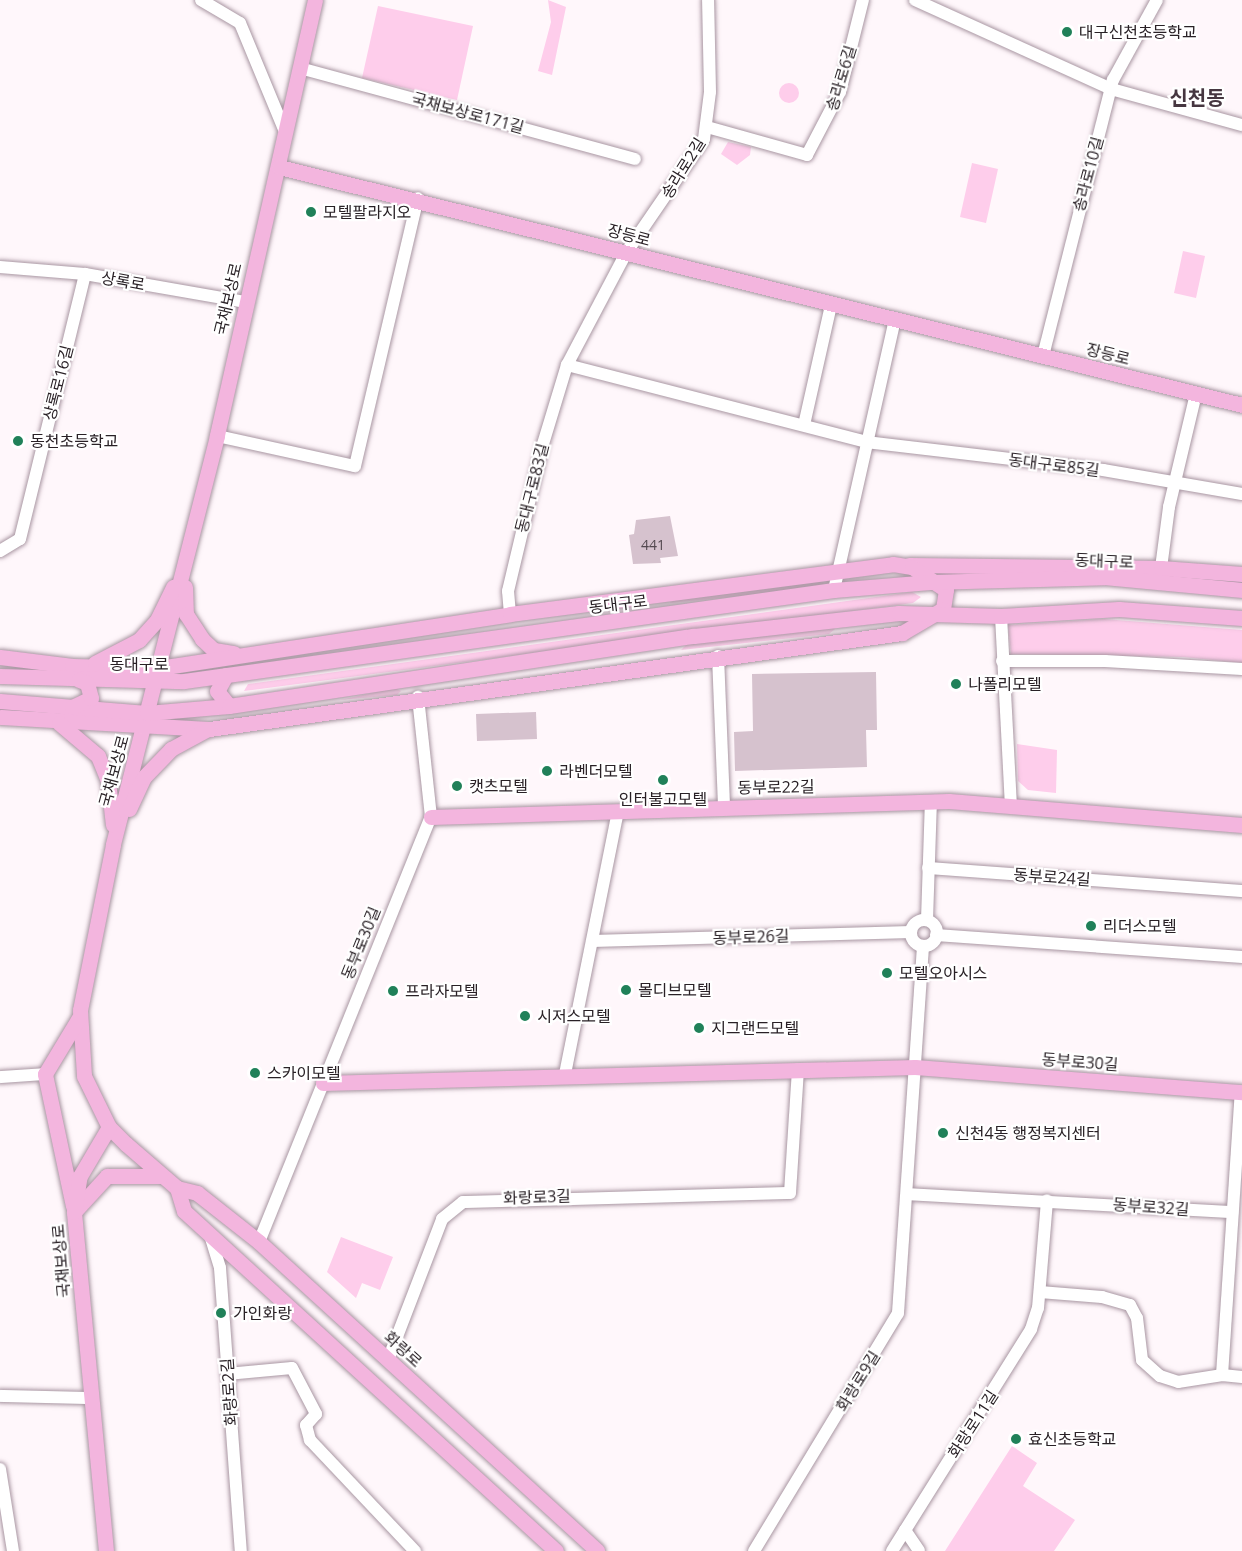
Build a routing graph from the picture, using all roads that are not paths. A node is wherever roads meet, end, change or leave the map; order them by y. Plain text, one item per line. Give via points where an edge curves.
1 (201, 0) edge
2 (315, 0) edge
3 (708, 0) edge
4 (863, 0) edge
5 (915, 0) edge
6 (1157, 0) edge
7 (300, 68) junction
8 (1111, 89) junction
9 (1242, 124) edge
10 (707, 127) junction
11 (286, 134) junction
12 (635, 159) dead end
13 (279, 167) junction
14 (418, 198) junction
15 (626, 253) junction
16 (0, 267) edge
17 (85, 274) junction
18 (245, 302) junction
19 (831, 305) junction
20 (895, 320) junction
21 (1043, 356) junction
22 (567, 365) junction
23 (1196, 394) junction
24 (1242, 405) edge
25 (804, 425) junction
26 (217, 436) junction
27 (866, 442) junction
28 (1174, 483) junction
29 (1242, 494) edge
30 (0, 551) edge
31 (893, 564) junction
32 (839, 568) junction
33 (1161, 568) junction
34 (184, 569) junction
35 (1242, 574) edge
36 (930, 582) junction
37 (834, 590) junction
38 (1242, 590) edge
39 (510, 614) junction
40 (937, 614) junction
41 (1001, 616) junction
42 (1242, 618) edge
43 (237, 654) junction
44 (718, 656) junction
45 (0, 657) edge
46 (1002, 661) junction
47 (159, 669) junction
48 (1242, 669) edge
49 (76, 673) junction
50 (226, 675) junction
51 (0, 676) edge
52 (154, 684) junction
53 (418, 697) junction
54 (0, 701) edge
55 (229, 706) junction
56 (66, 708) junction
57 (0, 717) edge
58 (146, 720) junction
59 (59, 723) junction
60 (209, 729) junction
61 (931, 801) junction
62 (1011, 806) junction
63 (724, 807) junction
64 (618, 811) junction
65 (431, 817) junction
66 (1242, 825) edge
67 (113, 845) junction
68 (928, 868) junction
69 (1242, 891) edge
70 (927, 920) junction
71 (911, 932) junction
72 (936, 935) junction
73 (592, 941) junction
74 (923, 946) junction
75 (1242, 957) edge
76 (80, 1016) junction
77 (915, 1067) junction
78 (798, 1069) junction
79 (45, 1074) junction
80 (565, 1074) junction
81 (0, 1077) edge
82 (323, 1083) junction
83 (1241, 1092) edge
84 (109, 1127) junction
85 (161, 1176) junction
86 (177, 1188) junction
87 (907, 1194) junction
88 (1047, 1200) junction
89 (74, 1212) junction
90 (1233, 1212) junction
91 (210, 1234) junction
92 (259, 1242) junction
93 (1040, 1292) junction
94 (388, 1360) junction
95 (227, 1374) junction
96 (1222, 1375) junction
97 (1242, 1377) edge
98 (0, 1396) edge
99 (91, 1398) junction
100 (0, 1469) edge
101 (905, 1530) junction
102 (13, 1551) edge
103 (106, 1551) edge
104 (241, 1551) edge
105 (416, 1551) edge
106 (556, 1551) edge
107 (597, 1551) edge
108 (754, 1551) edge
109 (892, 1551) edge
110 (919, 1551) edge

1 - 11 street via 240,23
2 - 7 main road, 국채보상로
3 - 10 street, 송라로2길
4 - 10 street, 송라로6길 via 840,92 807,155
5 - 8 street
6 - 8 street, 송라로10길
7 - 11 main road, 국채보상로
7 - 12 street, 국채보상로171길
8 - 9 street
8 - 21 street, 송라로10길
10 - 15 street, 송라로2길
11 - 13 main road, 국채보상로
13 - 14 main road, 장등로
13 - 18 main road, 국채보상로
14 - 15 main road, 장등로
14 - 26 street via 355,465
15 - 19 main road, 장등로
15 - 22 street, 동대구로83길
16 - 17 street, 상록로
17 - 18 street, 상록로
17 - 30 street, 상록로16길 via 20,539
18 - 26 main road, 국채보상로
19 - 20 main road, 장등로
19 - 25 street
20 - 21 main road, 장등로
20 - 27 street
21 - 23 main road, 장등로
22 - 25 street
22 - 39 street, 동대구로83길 via 543,444 508,591
23 - 24 main road, 장등로
23 - 28 street
25 - 27 street, 동대구로85길
26 - 34 main road, 국채보상로
27 - 28 street, 동대구로85길 via 1103,470
27 - 32 street
28 - 29 street, 동대구로85길
28 - 33 street
31 - 32 main road
31 - 33 main road
31 - 36 main road via 912,567
32 - 37 street
32 - 39 main road
33 - 35 main road
34 - 43 main road via 186,614 214,650
34 - 47 main road, 국채보상로
34 - 49 main road via 157,620 139,640
36 - 37 main road, 동대구로
36 - 38 main road, 동대구로 via 1104,577
36 - 40 main road via 946,590 947,602
37 - 50 main road, 동대구로
39 - 43 main road
40 - 41 main road
40 - 44 main road via 902,633
40 - 55 main road via 859,616 694,636
41 - 42 main road via 1119,609
41 - 46 street
43 - 47 main road
44 - 53 main road
44 - 63 street
45 - 49 main road
46 - 48 street via 1105,661
46 - 62 street
47 - 49 main road
47 - 52 main road, 국채보상로
49 - 51 main road, 동대구로
49 - 52 main road, 동대구로
49 - 56 main road via 92,690 91,698 86,704
50 - 52 main road, 동대구로
50 - 55 main road via 217,691
52 - 58 main road, 국채보상로
53 - 60 main road
53 - 65 street
54 - 56 main road
55 - 58 main road
56 - 58 main road
57 - 59 main road
58 - 59 main road
58 - 60 main road
58 - 67 main road, 국채보상로
59 - 67 main road via 98,756 108,781
60 - 67 main road via 171,749 144,777
61 - 62 main road, 동부로22길
61 - 63 main road, 동부로22길
61 - 68 street
62 - 66 main road, 동부로22길
63 - 64 main road, 동부로22길
64 - 65 main road, 동부로22길
64 - 73 street
65 - 82 street, 동부로30길
67 - 76 main road, 국채보상로
68 - 69 street, 동부로24길
68 - 70 street
70 - 71 street via 918,921
70 - 72 street
71 - 73 street, 동부로26길
71 - 74 street via 916,943
72 - 74 street
72 - 75 street
73 - 80 street
74 - 77 street
76 - 79 main road
76 - 84 main road, 국채보상로 via 84,1076
77 - 78 main road, 동부로30길
77 - 83 main road, 동부로30길
77 - 87 street
78 - 80 main road, 동부로30길
78 - 94 street, 화랑로3길 via 790,1193 463,1202 442,1219
79 - 81 street
79 - 89 main road
80 - 82 main road, 동부로30길
82 - 92 street, 동부로30길
83 - 90 street, 동부로30길
84 - 85 main road, 화랑로
84 - 89 main road, 국채보상로 via 80,1176
85 - 86 main road, 화랑로
85 - 89 main road via 107,1176
86 - 91 main road via 184,1211
86 - 92 main road, 화랑로 via 197,1193
87 - 88 street, 동부로32길
87 - 108 street, 화랑로9길 via 898,1313
88 - 90 street, 동부로32길
88 - 93 street, 화랑로11길
89 - 99 main road, 국채보상로
90 - 96 street
91 - 95 street, 화랑로2길 via 220,1268
91 - 106 main road
92 - 94 main road, 화랑로
93 - 96 street via 1110,1298 1130,1305 1137,1318 1142,1360 1160,1376 1178,1382
93 - 101 street, 화랑로11길 via 1025,1342
94 - 107 main road, 화랑로
95 - 104 street, 화랑로2길
95 - 105 street via 292,1368 316,1414 306,1425 310,1440
96 - 97 street
98 - 99 street
99 - 103 main road, 국채보상로
100 - 102 street
101 - 109 street, 화랑로11길
101 - 110 street

